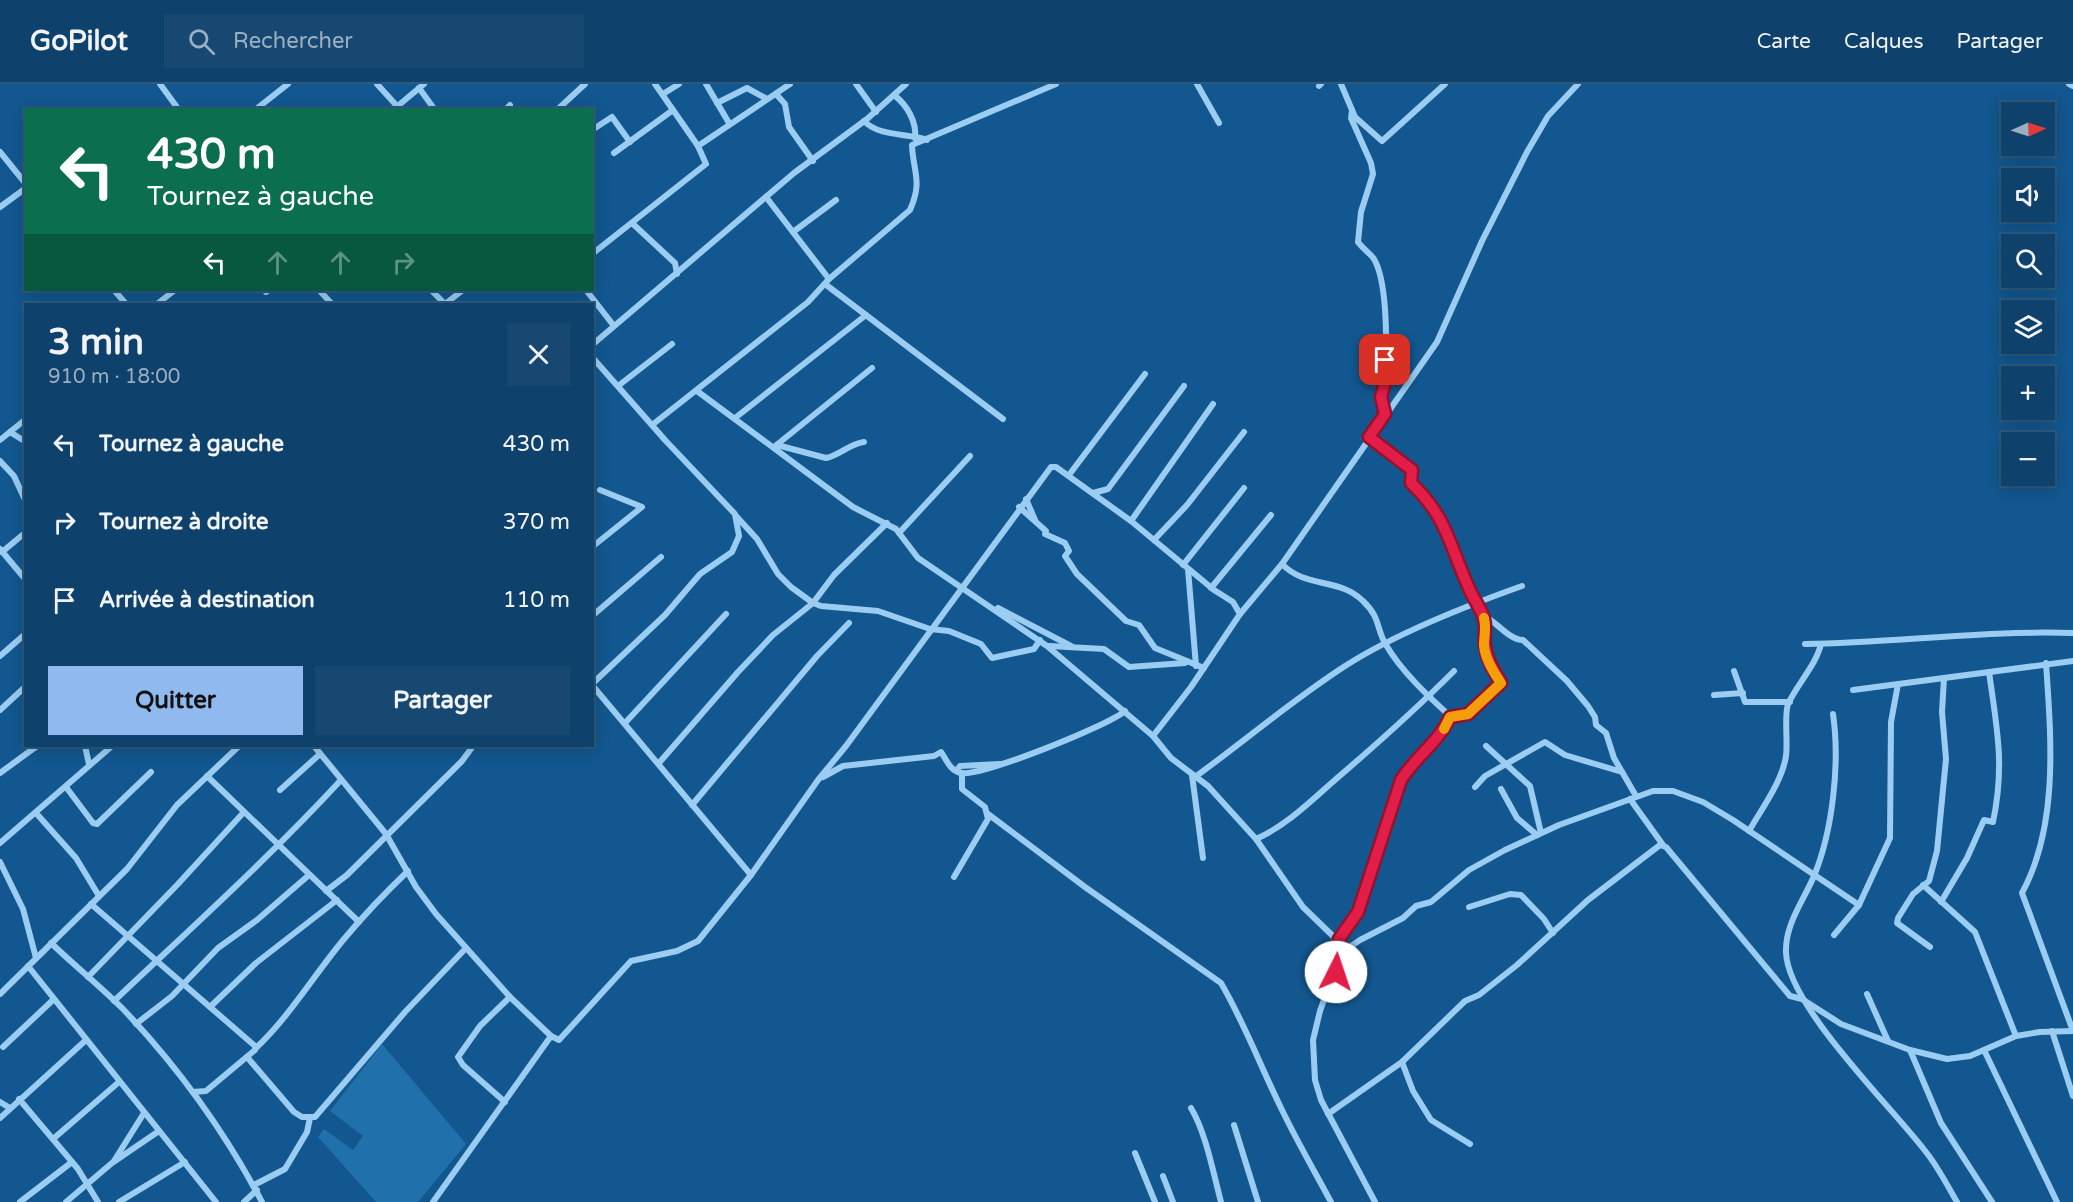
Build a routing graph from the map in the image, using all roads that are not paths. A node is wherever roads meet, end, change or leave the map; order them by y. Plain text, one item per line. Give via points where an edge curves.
1 (160, 84) edge
2 (288, 84) edge
3 (377, 84) edge
4 (585, 84) edge
5 (655, 84) edge
6 (679, 84) edge
7 (706, 84) edge
8 (790, 84) edge
9 (856, 84) edge
10 (906, 84) edge
11 (1056, 84) edge
12 (1197, 84) edge
13 (1341, 84) edge
14 (1445, 84) edge
15 (1578, 84) edge
16 (422, 86) edge
17 (663, 94) junction
18 (776, 94) junction
19 (894, 95) junction
20 (767, 99) junction
21 (717, 103) junction
22 (174, 108) edge
23 (258, 108) edge
24 (395, 108) edge
25 (434, 108) edge
26 (559, 108) edge
27 (673, 110) junction
28 (1352, 110) junction
29 (876, 112) junction
30 (864, 121) junction
31 (729, 123) junction
32 (1220, 123) dead end
33 (594, 129) edge
34 (916, 136) junction
35 (927, 140) junction
36 (630, 142) junction
37 (912, 145) junction
38 (698, 146) junction
39 (0, 152) edge
40 (614, 153) dead end
41 (813, 161) junction
42 (24, 182) edge
43 (24, 189) edge
44 (766, 197) junction
45 (836, 200) dead end
46 (0, 207) edge
47 (633, 224) junction
48 (793, 232) junction
49 (594, 253) edge
50 (677, 273) junction
51 (827, 282) junction
52 (115, 291) edge
53 (174, 291) edge
54 (320, 291) edge
55 (432, 291) edge
56 (462, 291) edge
57 (587, 291) edge
58 (125, 303) edge
59 (158, 303) edge
60 (331, 303) edge
61 (444, 303) edge
62 (446, 303) edge
63 (866, 315) junction
64 (614, 326) junction
65 (594, 343) edge
66 (672, 344) dead end
67 (594, 359) edge
68 (872, 368) dead end
69 (1145, 374) dead end
70 (618, 386) junction
71 (1184, 386) dead end
72 (697, 391) junction
73 (1213, 404) dead end
74 (1385, 414) junction
75 (735, 418) junction
76 (1003, 419) dead end
77 (24, 420) edge
78 (652, 425) junction
79 (10, 432) junction
80 (1244, 432) dead end
81 (1369, 437) junction
82 (0, 440) edge
83 (24, 441) edge
84 (864, 442) dead end
85 (776, 446) junction
86 (969, 456) dead end
87 (0, 460) edge
88 (1069, 476) junction
89 (1244, 488) dead end
90 (600, 490) dead end
91 (1093, 493) junction
92 (24, 498) edge
93 (1026, 500) junction
94 (1019, 507) junction
95 (735, 514) junction
96 (1271, 515) dead end
97 (1035, 520) junction
98 (1131, 521) junction
99 (887, 523) junction
100 (898, 533) junction
101 (24, 534) edge
102 (1154, 540) junction
103 (594, 545) edge
104 (1, 551) edge
105 (661, 557) dead end
106 (1282, 564) junction
107 (1186, 567) junction
108 (24, 578) edge
109 (962, 586) junction
110 (1522, 586) dead end
111 (1210, 588) junction
112 (813, 603) junction
113 (1475, 603) junction
114 (992, 607) junction
115 (594, 613) edge
116 (726, 614) dead end
117 (1240, 614) junction
118 (1484, 616) junction
119 (849, 622) dead end
120 (930, 629) junction
121 (2073, 633) edge
122 (23, 636) dead end
123 (1040, 640) junction
124 (1805, 644) dead end
125 (1821, 644) junction
126 (1385, 645) junction
127 (1047, 646) junction
128 (1071, 646) junction
129 (0, 656) edge
130 (2073, 660) edge
131 (1192, 663) junction
132 (2046, 663) junction
133 (1454, 670) dead end
134 (1202, 671) junction
135 (1734, 671) dead end
136 (1989, 672) junction
137 (1944, 678) junction
138 (594, 683) edge
139 (1898, 684) junction
140 (594, 687) edge
141 (24, 688) edge
142 (1853, 690) dead end
143 (1743, 693) junction
144 (1714, 695) dead end
145 (1428, 696) junction
146 (1790, 702) junction
147 (0, 710) edge
148 (1125, 711) junction
149 (1833, 714) dead end
150 (1450, 717) junction
151 (1117, 718) junction
152 (1134, 719) junction
153 (625, 723) junction
154 (1153, 736) junction
155 (1486, 746) dead end
156 (36, 747) edge
157 (85, 747) edge
158 (111, 747) edge
159 (238, 747) edge
160 (315, 747) edge
161 (472, 747) edge
162 (320, 754) junction
163 (659, 763) junction
164 (89, 764) junction
165 (1507, 765) junction
166 (959, 771) junction
167 (151, 772) dead end
168 (1623, 772) junction
169 (0, 773) edge
170 (207, 776) junction
171 (1193, 776) junction
172 (341, 780) junction
173 (818, 780) junction
174 (66, 787) junction
175 (1475, 787) dead end
176 (1501, 789) dead end
177 (280, 790) dead end
178 (1633, 798) junction
179 (692, 805) junction
180 (244, 812) junction
181 (36, 813) junction
182 (988, 814) junction
183 (1749, 831) junction
184 (386, 834) junction
185 (1539, 834) junction
186 (1256, 839) junction
187 (0, 843) edge
188 (1663, 845) junction
189 (279, 847) junction
190 (1203, 858) dead end
191 (0, 862) edge
192 (408, 871) junction
193 (309, 875) junction
194 (751, 875) junction
195 (1814, 876) junction
196 (954, 877) dead end
197 (1923, 885) junction
198 (326, 891) junction
199 (99, 896) junction
200 (337, 900) junction
201 (1941, 902) junction
202 (91, 904) junction
203 (1859, 905) junction
204 (1469, 907) dead end
205 (359, 921) junction
206 (1553, 933) junction
207 (1834, 935) dead end
208 (127, 938) junction
209 (1338, 941) junction
210 (51, 944) junction
211 (1930, 947) dead end
212 (466, 948) junction
213 (1341, 953) junction
214 (36, 958) junction
215 (156, 961) junction
216 (28, 966) junction
217 (88, 976) junction
218 (183, 985) junction
219 (0, 994) edge
220 (1867, 994) dead end
221 (510, 996) junction
222 (54, 999) junction
223 (1802, 999) junction
224 (114, 1001) junction
225 (210, 1007) junction
226 (135, 1024) junction
227 (2052, 1031) junction
228 (2073, 1031) edge
229 (551, 1036) junction
230 (2016, 1036) junction
231 (86, 1040) junction
232 (1888, 1041) junction
233 (3, 1047) dead end
234 (256, 1048) junction
235 (1910, 1050) junction
236 (1984, 1050) junction
237 (247, 1057) junction
238 (1402, 1062) junction
239 (119, 1082) junction
240 (192, 1092) junction
241 (2073, 1096) edge
242 (19, 1099) junction
243 (0, 1102) edge
244 (505, 1102) junction
245 (10, 1108) junction
246 (1191, 1108) dead end
247 (144, 1113) junction
248 (1328, 1114) junction
249 (0, 1118) edge
250 (310, 1118) junction
251 (1234, 1125) dead end
252 (159, 1131) junction
253 (53, 1138) junction
254 (1470, 1144) dead end
255 (1135, 1153) dead end
256 (72, 1162) junction
257 (185, 1162) junction
258 (112, 1163) junction
259 (1163, 1176) dead end
260 (87, 1186) junction
261 (255, 1188) junction
262 (20, 1202) edge
263 (66, 1202) edge
264 (98, 1202) edge
265 (119, 1202) edge
266 (216, 1202) edge
267 (244, 1202) edge
268 (262, 1202) edge
269 (433, 1202) edge
270 (1155, 1202) edge
271 (1173, 1202) edge
272 (1221, 1202) edge
273 (1258, 1202) edge
274 (1331, 1202) edge
275 (1375, 1202) edge
276 (1957, 1202) edge
277 (1992, 1202) edge
278 (2057, 1202) edge

1 - 22 street
2 - 23 street
3 - 24 street
4 - 26 street
5 - 17 street
6 - 17 street
7 - 21 street
8 - 18 street
9 - 29 street
10 - 19 street
11 - 35 street
12 - 32 street
13 - 28 street
14 - 28 street via 1384,141 1363,127
15 - 74 street via 1548,116 1437,342
16 - 24 street
16 - 25 street
17 - 27 street
18 - 20 street
18 - 41 street via 784,104 789,127
19 - 29 street
19 - 34 street via 908,111
20 - 21 street via 747,88
20 - 31 street
21 - 31 street
27 - 36 street
27 - 38 street
28 - 74 street via 1351,118 1373,174 1361,212 1358,242 1378,267 1384,298 1388,372 1381,397
29 - 30 street
30 - 34 street via 892,134
30 - 41 street
31 - 38 street
33 - 36 street via 612,117
34 - 35 street
34 - 37 street
35 - 37 street
36 - 40 street
37 - 51 street via 919,180 910,210
38 - 47 street via 706,164
39 - 42 street
41 - 44 street
43 - 46 street
44 - 48 street
44 - 50 street
45 - 48 street
47 - 49 street
47 - 50 street via 675,263
48 - 51 street
50 - 64 street
51 - 63 street
51 - 72 street via 808,302
52 - 58 street
53 - 59 street
54 - 60 street
55 - 61 street
56 - 62 street
57 - 64 street
63 - 75 street
63 - 76 street
64 - 65 street
66 - 70 street
67 - 70 street
68 - 85 street
69 - 88 street
70 - 78 street
71 - 91 street via 1108,489
72 - 75 street
72 - 78 street
73 - 98 street
74 - 81 street
75 - 85 street
77 - 79 street
78 - 95 street
79 - 82 street
79 - 83 street
80 - 102 street
81 - 106 street
81 - 113 street via 1413,473 1411,483 1446,526
84 - 85 street via 851,444 826,458
85 - 99 street via 853,507
86 - 100 street
87 - 92 street via 14,476
88 - 91 street
88 - 93 street via 1051,467
89 - 107 street
90 - 103 street via 642,507
91 - 98 street
93 - 94 street
93 - 97 street
94 - 97 street
94 - 109 street
95 - 112 street via 757,539 778,574
95 - 138 street via 739,536 732,552 700,574 665,615
96 - 111 street
97 - 131 street via 1045,534 1065,543 1069,551 1065,556 1074,570 1126,621 1139,626 1158,650
98 - 102 street
99 - 100 street
99 - 112 street via 834,575
100 - 109 street via 913,554
101 - 104 street
102 - 107 street
104 - 108 street
105 - 115 street
106 - 117 street
106 - 126 street via 1303,580 1334,585 1363,600 1377,618
107 - 111 street
107 - 131 street via 1195,621
109 - 114 street
109 - 120 street
110 - 113 street
111 - 117 street via 1233,602
112 - 120 street via 878,611
112 - 163 street via 738,672
113 - 118 street
113 - 126 street
114 - 123 street
114 - 128 street
116 - 153 street
117 - 134 street
118 - 150 street via 1485,647 1492,671 1501,683 1468,714
118 - 168 street via 1516,640 1523,640 1567,681 1606,733
119 - 179 street
120 - 123 street via 949,631 981,644 993,658 1034,649
120 - 173 street
121 - 125 street via 2021,631
122 - 129 street
123 - 127 street
124 - 125 street
125 - 146 street via 1817,659
126 - 145 street
126 - 171 street via 1340,669
127 - 128 street
127 - 148 street
128 - 131 street via 1104,649 1129,667
130 - 132 street
131 - 134 street
132 - 136 street
132 - 228 street via 2049,784 2040,850 2022,893
133 - 145 street
134 - 154 street
135 - 143 street
136 - 137 street
136 - 201 street via 2001,756 2000,791 1993,822 1984,820
137 - 139 street
137 - 197 street via 1944,801 1934,861 1929,881
139 - 142 street
139 - 203 street via 1891,722 1890,838
140 - 153 street
141 - 147 street
143 - 144 street
143 - 146 street via 1743,700 1748,703
145 - 150 street
145 - 186 street via 1306,806
146 - 183 street via 1784,763
148 - 151 street
148 - 152 street
149 - 195 street via 1836,736 1830,816
150 - 209 street via 1401,780 1358,912
151 - 152 street
151 - 166 street via 984,771
152 - 154 street
153 - 163 street
154 - 171 street
155 - 165 street
156 - 169 street
157 - 164 street
158 - 164 street
159 - 170 street
160 - 162 street
161 - 184 street
162 - 172 street
162 - 177 street
163 - 179 street
164 - 174 street
165 - 168 street via 1545,742 1565,755
165 - 175 street via 1485,776
165 - 185 street via 1530,786
166 - 173 street via 950,768 941,752 930,757 843,766
166 - 182 street via 962,789
167 - 174 street via 97,824
168 - 178 street
170 - 180 street
170 - 199 street
171 - 186 street via 1223,801
171 - 190 street
172 - 184 street
172 - 189 street
173 - 194 street
174 - 181 street
176 - 185 street via 1517,818
178 - 183 street via 1664,791 1682,794 1703,802
178 - 185 street
178 - 188 street
179 - 194 street
180 - 189 street
180 - 208 street
181 - 187 street
181 - 199 street via 76,858
182 - 196 street via 986,825
182 - 274 street via 1221,983
183 - 195 street
184 - 192 street
184 - 198 street
185 - 213 street via 1469,870 1431,902 1416,906 1403,918
186 - 209 street via 1302,907
188 - 206 street via 1587,900
188 - 223 street via 1790,996
189 - 193 street
189 - 215 street
191 - 214 street via 28,923
192 - 205 street
192 - 212 street via 436,914
193 - 198 street
193 - 218 street via 218,948
194 - 229 street via 698,940 677,951 631,961 560,1039
195 - 203 street
195 - 223 street via 1786,941 1787,964
197 - 201 street
197 - 211 street via 1913,894 1897,923
198 - 200 street
199 - 202 street
200 - 205 street
200 - 225 street via 256,963
201 - 230 street via 1975,932
202 - 208 street
202 - 210 street
203 - 207 street
204 - 206 street via 1510,894 1521,895
205 - 234 street
206 - 238 street via 1479,995 1465,1001
208 - 215 street
208 - 217 street
209 - 213 street
210 - 214 street
210 - 217 street
212 - 221 street
212 - 250 street via 376,1044 322,1112
213 - 248 street via 1313,1040 1317,1089
214 - 216 street
215 - 218 street
215 - 224 street
216 - 219 street
216 - 222 street
217 - 224 street
218 - 225 street
218 - 226 street
220 - 232 street
221 - 229 street
221 - 244 street via 480,1026 458,1057
222 - 231 street
222 - 233 street
223 - 232 street via 1841,1024
223 - 276 street via 1926,1152
224 - 226 street
225 - 234 street
226 - 240 street via 171,1061
227 - 228 street
227 - 230 street
227 - 241 street
229 - 244 street
230 - 236 street
231 - 239 street
231 - 242 street
232 - 235 street
234 - 237 street
235 - 236 street via 1947,1059
235 - 277 street via 1941,1123
236 - 278 street
237 - 240 street via 206,1091
237 - 250 street via 294,1112
238 - 248 street
238 - 254 street via 1413,1091 1431,1120
239 - 247 street
239 - 253 street
240 - 261 street
242 - 245 street
242 - 253 street
243 - 245 street
244 - 269 street
245 - 249 street
246 - 272 street via 1203,1127
247 - 252 street
247 - 258 street
248 - 275 street
250 - 261 street via 307,1132 285,1169
251 - 273 street
252 - 257 street
252 - 258 street
253 - 256 street
255 - 270 street
256 - 260 street
256 - 262 street
257 - 265 street
257 - 266 street
258 - 260 street
259 - 271 street
260 - 263 street
260 - 264 street
261 - 267 street
261 - 268 street

